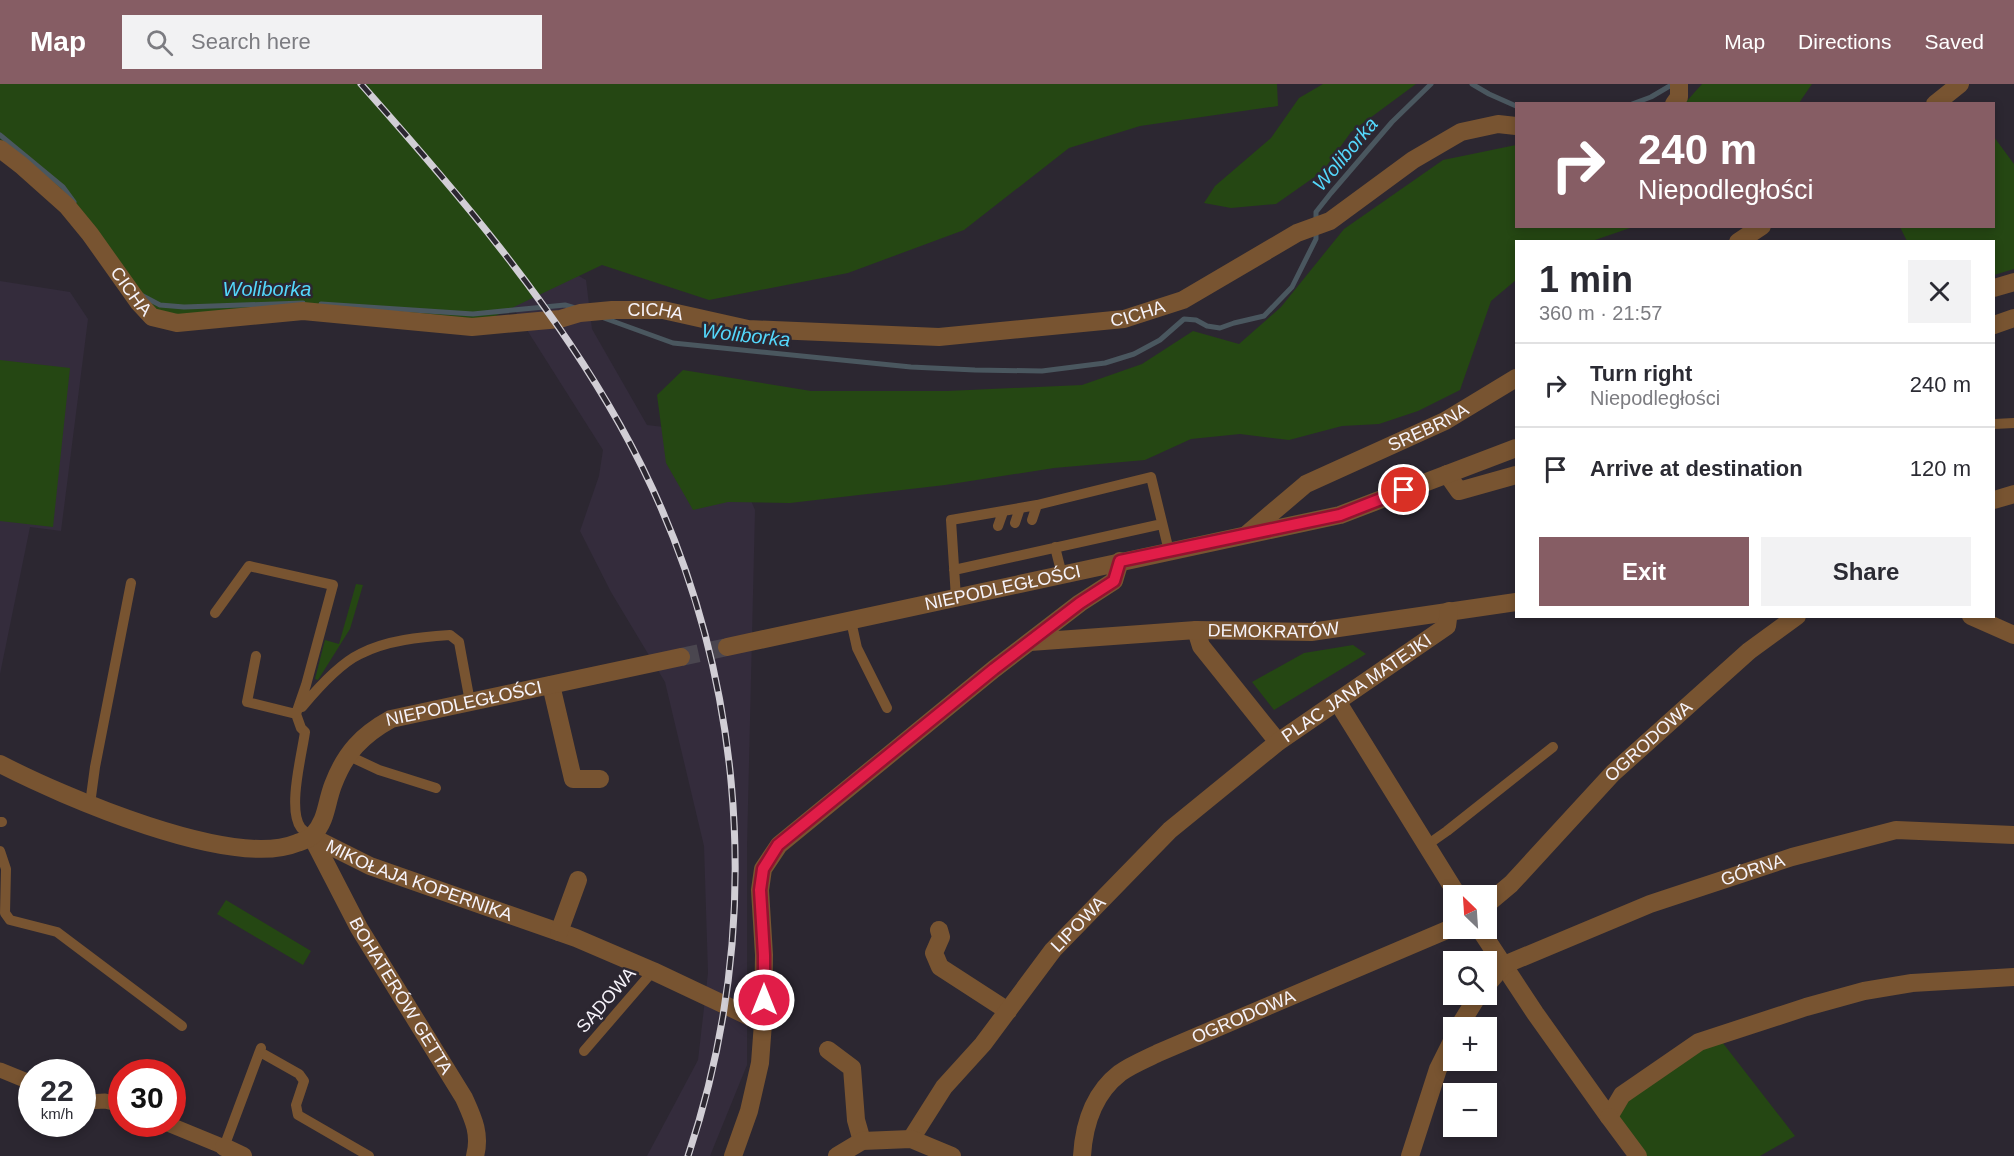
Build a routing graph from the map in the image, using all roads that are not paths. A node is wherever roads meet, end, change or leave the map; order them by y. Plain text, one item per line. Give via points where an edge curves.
1 (1960, 84) edge
2 (1938, 102) edge
3 (1515, 126) edge
4 (0, 149) edge
5 (1759, 228) edge
6 (1741, 240) edge
7 (2014, 282) edge
8 (1995, 288) edge
9 (2014, 318) edge
10 (1995, 325) edge
11 (1515, 379) edge
12 (2014, 423) edge
13 (1995, 424) edge
14 (1515, 448) edge
15 (1447, 474) junction
16 (1515, 475) edge
17 (2014, 494) edge
18 (1995, 500) edge
19 (1037, 505) junction
20 (1020, 508) junction
21 (1003, 512) junction
22 (1032, 520) dead end
23 (1016, 523) dead end
24 (1162, 524) junction
25 (998, 526) dead end
26 (1247, 534) junction
27 (1055, 546) junction
28 (1169, 551) junction
29 (1120, 561) junction
30 (954, 570) junction
31 (1062, 575) junction
32 (131, 583) dead end
33 (956, 598) junction
34 (1515, 603) edge
35 (1449, 611) junction
36 (215, 613) dead end
37 (1794, 618) edge
38 (1976, 618) edge
39 (851, 621) junction
40 (1196, 630) junction
41 (2014, 635) edge
42 (1030, 642) junction
43 (727, 647) tunnel mouth
44 (256, 656) dead end
45 (681, 657) tunnel mouth
46 (551, 685) junction
47 (1337, 700) junction
48 (470, 702) junction
49 (887, 708) dead end
50 (296, 714) junction
51 (1278, 741) junction
52 (1553, 747) dead end
53 (347, 755) junction
54 (0, 764) edge
55 (600, 779) dead end
56 (436, 788) dead end
57 (90, 804) junction
58 (2014, 835) edge
59 (312, 837) junction
60 (1427, 845) junction
61 (0, 851) edge
62 (578, 880) dead end
63 (1451, 885) edge
64 (1497, 896) edge
65 (939, 930) dead end
66 (559, 932) junction
67 (1443, 932) edge
68 (1486, 939) edge
69 (1504, 965) junction
70 (653, 971) junction
71 (1497, 973) edge
72 (2014, 977) edge
73 (1008, 1011) junction
74 (764, 1023) junction
75 (182, 1026) dead end
76 (828, 1050) dead end
77 (584, 1051) dead end
78 (1443, 1059) edge
79 (0, 1070) edge
80 (18, 1077) edge
81 (1609, 1117) junction
82 (186, 1132) edge
83 (911, 1138) junction
84 (862, 1141) junction
85 (230, 1152) edge
86 (737, 1155) edge
87 (369, 1156) edge
88 (475, 1156) edge
89 (837, 1156) edge
90 (952, 1156) edge
91 (1082, 1156) edge
92 (1410, 1156) edge
93 (1638, 1156) edge

1 - 2 street
3 - 4 street, CICHA via 1498,124 1461,132 1413,160 1330,221 1297,233 1183,300 1124,319 939,338 748,329 663,310 612,310 472,327 303,311 177,323 152,317 67,206
5 - 6 street
7 - 8 street
9 - 10 street
11 - 26 street, SREBRNA via 1445,421 1306,484
12 - 13 lane
14 - 15 street, NIEPODLEGŁOŚCI
15 - 16 street via 1459,491
15 - 26 street, NIEPODLEGŁOŚCI via 1340,515
17 - 18 street
19 - 20 lane
19 - 22 lane
19 - 24 lane via 1151,477
20 - 21 lane
20 - 23 lane
21 - 25 lane
21 - 30 lane via 951,520
24 - 27 lane
24 - 28 lane
26 - 28 street, NIEPODLEGŁOŚCI
27 - 30 lane
27 - 31 lane
28 - 29 street, NIEPODLEGŁOŚCI
29 - 31 street, NIEPODLEGŁOŚCI
29 - 42 street via 1114,581
30 - 33 lane
31 - 33 street, NIEPODLEGŁOŚCI
32 - 57 lane
33 - 39 street, NIEPODLEGŁOŚCI
34 - 35 street, DEMOKRATÓW
35 - 40 street, DEMOKRATÓW via 1311,632
35 - 47 street, PLAC JANA MATEJKI via 1447,626
36 - 50 lane via 249,566 333,585
37 - 64 street, OGRODOWA via 1749,651 1613,773
38 - 41 street
39 - 43 street, NIEPODLEGŁOŚCI
39 - 49 lane via 857,648
40 - 42 street, DEMOKRATÓW
40 - 51 street, PLAC JANA MATEJKI via 1201,646
42 - 74 street via 778,845 763,869 760,890
44 - 50 lane via 247,702
45 - 46 street, NIEPODLEGŁOŚCI
46 - 48 street, NIEPODLEGŁOŚCI
46 - 55 street via 573,779
47 - 51 street, PLAC JANA MATEJKI
47 - 60 street
48 - 50 lane via 459,642 450,635 382,646 359,654 321,684
48 - 53 street, NIEPODLEGŁOŚCI via 391,719 369,731
50 - 59 lane via 305,732 296,818
51 - 73 street, LIPOWA via 1170,830 1053,950
52 - 60 lane
53 - 56 lane
53 - 59 street, NIEPODLEGŁOŚCI via 332,786 327,814
54 - 57 street, MIKOŁAJA KOPERNIKA
57 - 59 street, MIKOŁAJA KOPERNIKA via 200,842 252,849 285,848
58 - 69 street, GÓRNA via 1896,830 1792,857 1650,904
59 - 66 street, MIKOŁAJA KOPERNIKA via 370,866
59 - 88 street, BOHATERÓW GETTA via 359,928 464,1098 476,1125
60 - 63 street
61 - 75 lane via 6,869 5,913 10,920 57,932
62 - 66 street
65 - 73 street via 941,936 934,953 940,967
66 - 70 street, MIKOŁAJA KOPERNIKA
67 - 91 street, OGRODOWA via 1121,1072 1101,1091 1086,1122
68 - 69 street
69 - 71 street
69 - 81 street
70 - 74 street, MIKOŁAJA KOPERNIKA
70 - 77 lane, SĄDOWA
72 - 81 street via 1912,983 1864,991 1699,1042 1622,1095
73 - 83 street, LIPOWA via 944,1087
74 - 86 street via 760,1063
76 - 84 street via 852,1068 856,1120
78 - 92 street
79 - 80 street
81 - 93 street
82 - 85 street
83 - 84 street
83 - 90 street
84 - 89 street
85 - 87 lane via 260,1050 304,1081 296,1105 298,1115

